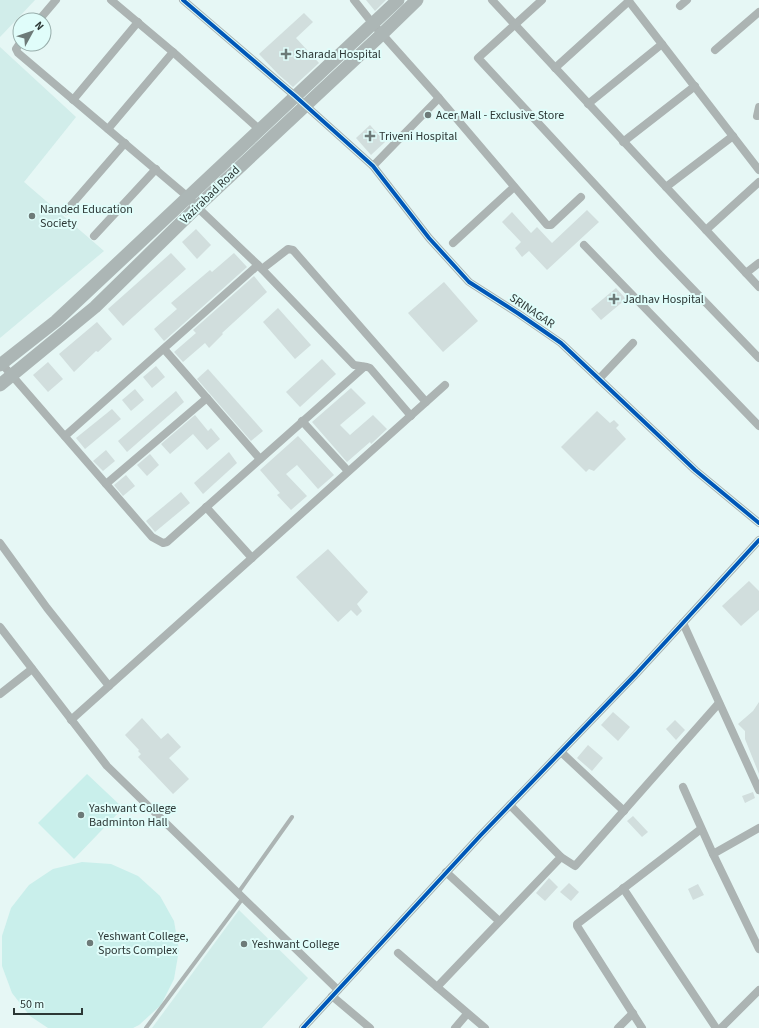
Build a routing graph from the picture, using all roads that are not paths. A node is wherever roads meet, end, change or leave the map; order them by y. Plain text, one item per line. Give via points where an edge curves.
1 (56, 0) edge
2 (111, 0) edge
3 (183, 0) edge
4 (354, 0) edge
5 (398, 0) edge
6 (416, 0) edge
7 (492, 0) edge
8 (542, 0) edge
9 (628, 1) edge
10 (46, 12) edge
11 (759, 12) edge
12 (138, 22) junction
13 (373, 24) junction
14 (515, 25) junction
15 (382, 34) junction
16 (662, 44) junction
17 (715, 50) dead end
18 (18, 52) edge
19 (173, 52) junction
20 (555, 68) junction
21 (695, 86) junction
22 (295, 96) junction
23 (439, 98) junction
24 (73, 100) junction
25 (588, 104) junction
26 (306, 106) junction
27 (108, 129) junction
28 (259, 129) junction
29 (733, 136) junction
30 (623, 142) junction
31 (125, 143) junction
32 (373, 166) junction
33 (156, 169) junction
34 (759, 170) edge
35 (759, 182) edge
36 (514, 187) junction
37 (666, 187) junction
38 (188, 196) junction
39 (581, 196) dead end
40 (197, 208) junction
41 (66, 211) dead end
42 (706, 230) junction
43 (94, 236) dead end
44 (453, 243) dead end
45 (584, 245) dead end
46 (759, 263) edge
47 (260, 267) junction
48 (746, 274) junction
49 (759, 287) edge
50 (633, 343) dead end
51 (164, 349) junction
52 (759, 358) edge
53 (1, 364) edge
54 (364, 367) junction
55 (12, 376) junction
56 (599, 379) junction
57 (0, 385) edge
58 (445, 385) dead end
59 (207, 398) junction
60 (426, 402) junction
61 (411, 416) junction
62 (302, 421) junction
63 (759, 426) edge
64 (65, 436) junction
65 (260, 459) junction
66 (348, 471) junction
67 (106, 484) junction
68 (206, 507) junction
69 (759, 523) edge
70 (759, 540) edge
71 (0, 543) edge
72 (252, 558) junction
73 (683, 623) junction
74 (0, 627) edge
75 (32, 669) junction
76 (109, 686) junction
77 (0, 694) edge
78 (719, 703) junction
79 (72, 720) junction
80 (561, 752) junction
81 (683, 787) dead end
82 (759, 790) edge
83 (510, 805) junction
84 (624, 811) junction
85 (292, 817) dead end
86 (759, 828) edge
87 (701, 829) junction
88 (712, 854) junction
89 (561, 857) junction
90 (446, 872) junction
91 (623, 888) junction
92 (241, 896) junction
93 (499, 921) junction
94 (759, 949) edge
95 (398, 953) dead end
96 (437, 987) junction
97 (338, 990) junction
98 (759, 990) edge
99 (332, 996) junction
100 (633, 1013) junction
101 (467, 1014) junction
102 (146, 1028) edge
103 (303, 1028) edge
104 (370, 1028) edge
105 (456, 1028) edge
106 (485, 1028) edge
107 (618, 1028) edge
108 (642, 1028) edge
109 (716, 1028) edge
110 (721, 1028) edge

1 - 10 street
2 - 12 street
3 - 22 street, SRINAGAR
4 - 13 street
5 - 13 main road, Vazirabad Road
6 - 15 main road, Vazirabad Road
7 - 14 street
8 - 14 street
9 - 16 street
9 - 20 street
11 - 17 street
12 - 19 street
12 - 24 street
13 - 15 street
13 - 22 main road, Vazirabad Road
14 - 20 street
14 - 52 street via 478,58
15 - 23 street
15 - 26 main road, Vazirabad Road
16 - 21 street
16 - 25 street
18 - 24 street
19 - 27 street
19 - 28 street
20 - 25 street
21 - 29 street
21 - 30 street
22 - 26 street, SRINAGAR
22 - 28 main road, Vazirabad Road
23 - 32 street
23 - 36 street
24 - 27 street
25 - 30 street
26 - 32 street, SRINAGAR
26 - 40 main road, Vazirabad Road
27 - 31 street
28 - 38 main road, Vazirabad Road
29 - 34 street
29 - 37 street
30 - 37 street
31 - 33 street
31 - 41 street
32 - 56 street, SRINAGAR via 429,238 469,282 561,343
33 - 38 street
33 - 43 street
35 - 42 street
36 - 39 street via 546,225
36 - 44 street
37 - 42 street
38 - 40 street
38 - 53 main road, Vazirabad Road via 56,321
40 - 47 street
40 - 55 main road, Vazirabad Road via 96,307
42 - 48 street
45 - 63 street
46 - 48 street
47 - 51 street
47 - 54 street via 354,365
47 - 60 street via 288,249 293,250
48 - 49 street
50 - 56 street
51 - 59 street
51 - 64 street
53 - 55 street
54 - 61 street via 370,368
54 - 62 street
55 - 57 main road, Vazirabad Road
55 - 64 street
56 - 69 street, SRINAGAR via 695,470
58 - 60 street
59 - 65 street
59 - 67 street
60 - 61 street
61 - 66 street
62 - 65 street
62 - 66 street
64 - 67 street
65 - 68 street
66 - 72 street
67 - 68 street via 158,542 167,542
68 - 72 street
70 - 73 street
71 - 76 street via 47,608
72 - 76 street
73 - 78 street
73 - 80 street
74 - 75 street
75 - 77 street
75 - 79 street
76 - 79 street
78 - 82 street
78 - 84 street
79 - 92 street via 106,766
80 - 83 street
80 - 84 street
81 - 87 street
83 - 89 street
83 - 90 street
84 - 89 street via 575,866
85 - 92 lane
86 - 88 street
87 - 88 street
87 - 91 street
88 - 94 street
89 - 93 street
90 - 93 street
90 - 97 street
91 - 100 street via 578,921 577,926
91 - 109 street
92 - 97 street
92 - 102 lane
93 - 96 street
95 - 96 street
96 - 101 street
97 - 99 street
98 - 110 street
99 - 103 street
99 - 104 street
100 - 107 street
100 - 108 street
101 - 105 street
101 - 106 street

